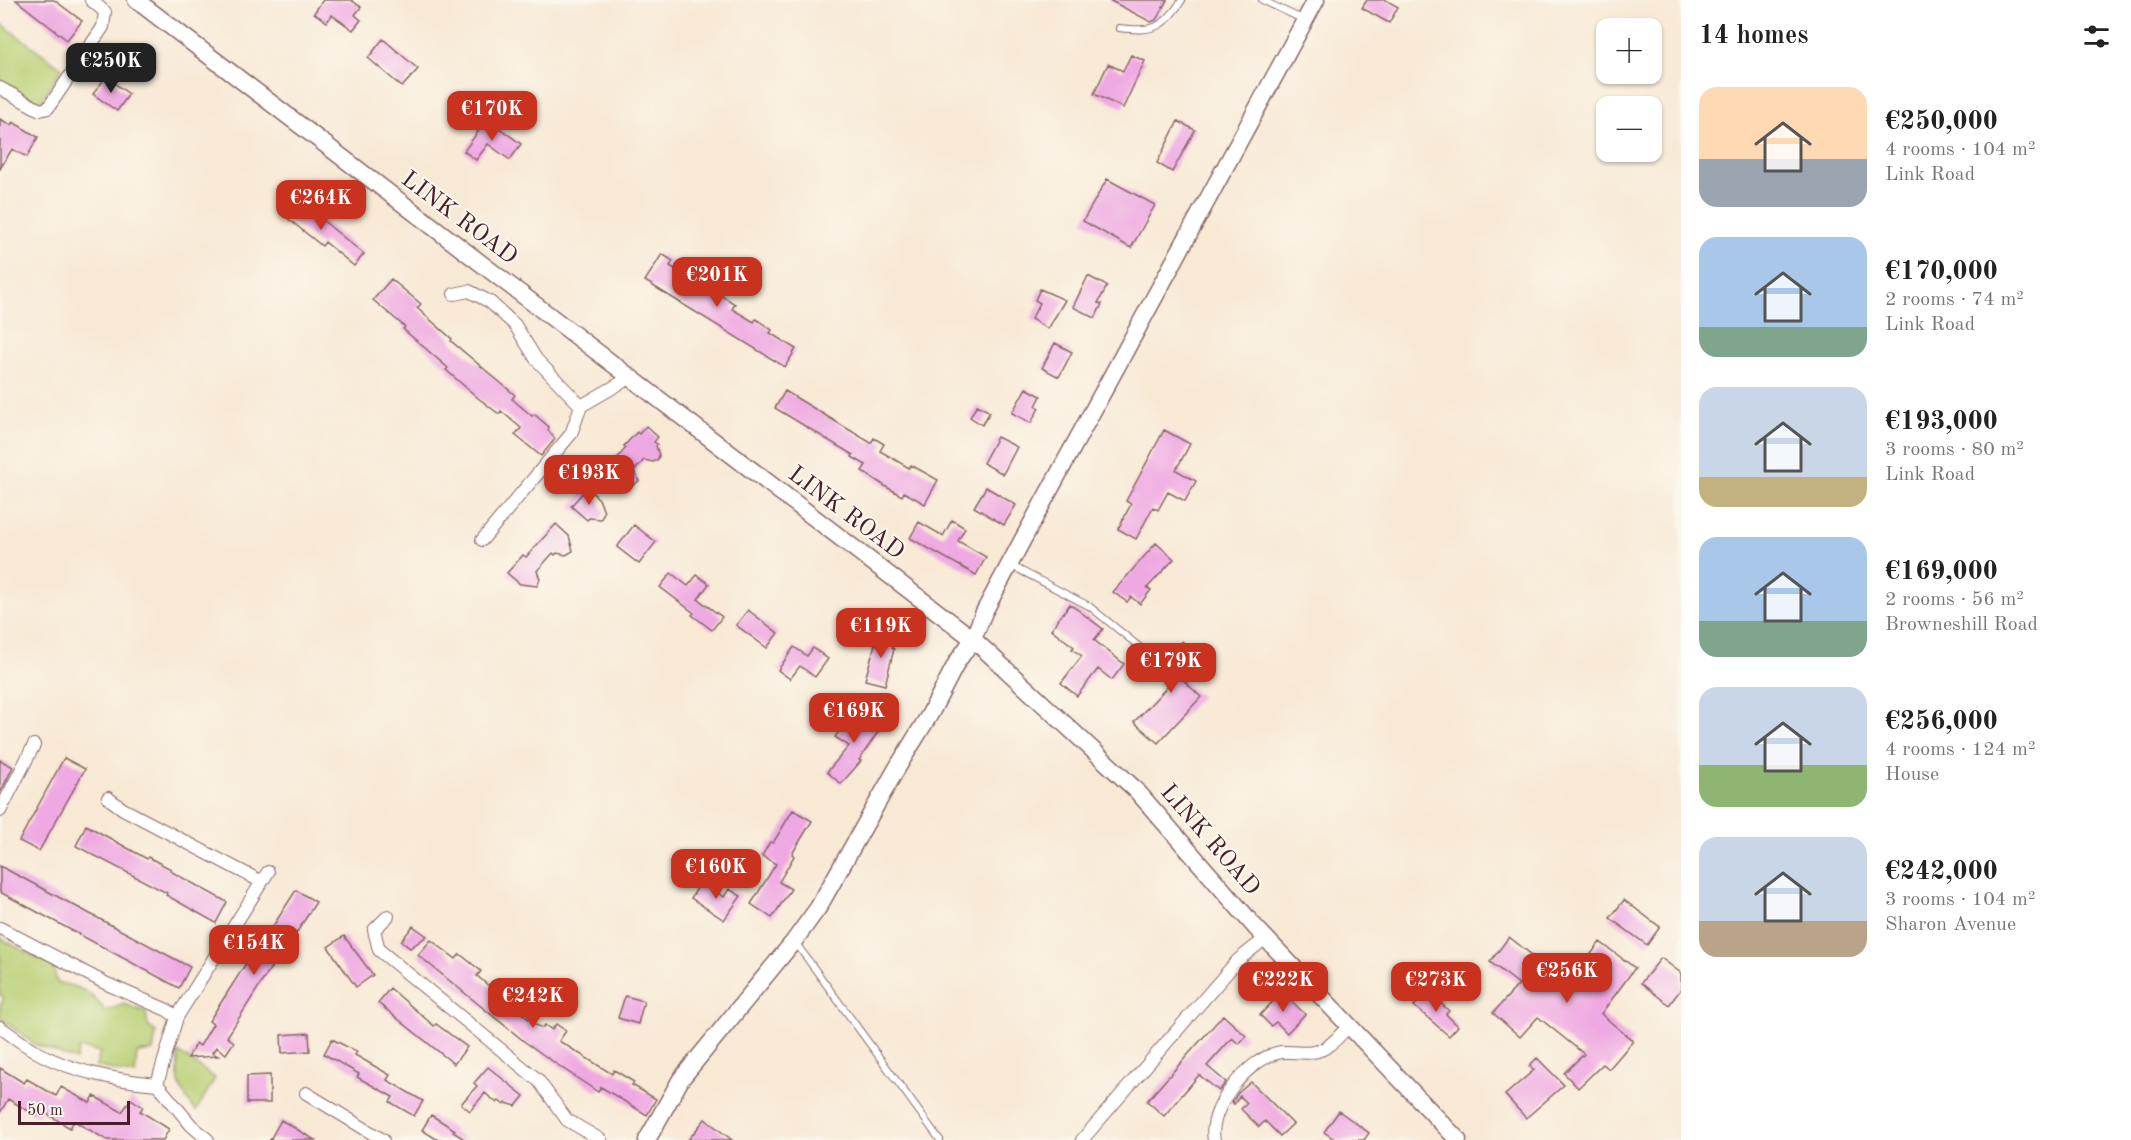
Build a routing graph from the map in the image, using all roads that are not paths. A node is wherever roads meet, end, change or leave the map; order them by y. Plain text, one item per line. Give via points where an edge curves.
1 (90, 0) edge
2 (136, 0) edge
3 (1182, 0) edge
4 (1262, 0) edge
5 (1316, 0) edge
6 (1305, 21) junction
7 (1119, 28) dead end
8 (0, 88) edge
9 (454, 294) dead end
10 (631, 377) junction
11 (581, 406) junction
12 (482, 540) dead end
13 (1010, 565) junction
14 (973, 639) junction
15 (1152, 657) dead end
16 (34, 745) dead end
17 (108, 798) dead end
18 (0, 811) edge
19 (388, 916) dead end
20 (0, 928) edge
21 (1266, 938) junction
22 (794, 942) junction
23 (177, 1017) junction
24 (1350, 1024) junction
25 (0, 1027) edge
26 (157, 1084) junction
27 (306, 1092) dead end
28 (208, 1140) edge
29 (383, 1140) edge
30 (601, 1140) edge
31 (647, 1140) edge
32 (940, 1140) edge
33 (1082, 1140) edge
34 (1214, 1140) edge
35 (1458, 1140) edge

1 - 8 street via 105,12 103,27 48,108 40,110
2 - 10 street, LINK ROAD
3 - 7 lane via 1168,20 1148,30
4 - 6 lane
5 - 6 street
6 - 13 street
9 - 11 street via 469,291 490,302 515,325 536,359
10 - 11 street
10 - 14 street, LINK ROAD
11 - 12 street via 571,434
13 - 14 street
13 - 15 lane via 1089,606
14 - 21 street, LINK ROAD via 1136,790
14 - 22 street via 818,908
16 - 18 street
17 - 23 street via 265,878
19 - 30 street via 374,930 379,950 538,1080 567,1120
20 - 23 street
21 - 24 street, LINK ROAD
21 - 33 street via 1239,960
22 - 31 street via 681,1079
22 - 32 lane
23 - 26 street
24 - 34 street via 1326,1049 1307,1054 1282,1052 1264,1058 1236,1083 1215,1114
24 - 35 street, LINK ROAD
25 - 26 street via 58,1062
26 - 28 street
27 - 29 street

